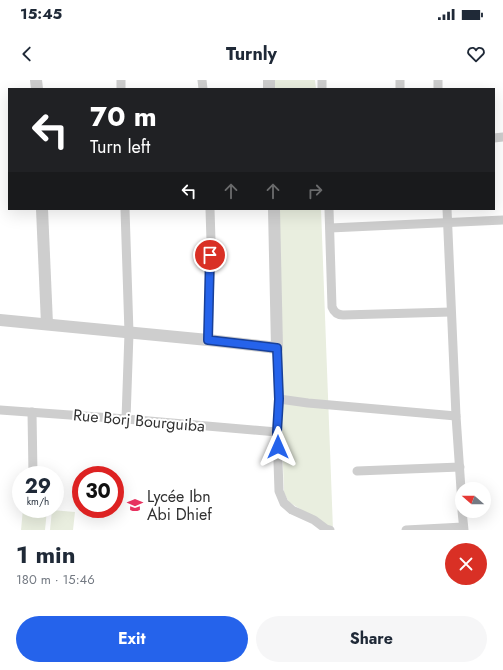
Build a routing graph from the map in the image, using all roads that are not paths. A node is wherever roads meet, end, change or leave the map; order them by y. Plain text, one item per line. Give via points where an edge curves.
1 (42, 210) edge
2 (125, 210) edge
3 (210, 210) edge
4 (274, 210) edge
5 (329, 210) edge
6 (447, 210) edge
7 (503, 220) edge
8 (448, 223) junction
9 (330, 228) junction
10 (451, 312) junction
11 (0, 320) edge
12 (47, 324) junction
13 (130, 333) junction
14 (208, 340) junction
15 (277, 348) junction
16 (279, 399) junction
17 (0, 410) edge
18 (32, 412) junction
19 (456, 416) junction
20 (126, 419) junction
21 (277, 432) junction
22 (33, 466) edge
23 (460, 467) junction
24 (356, 471) dead end
25 (461, 482) edge
26 (463, 518) edge
27 (464, 529) edge
28 (330, 530) edge
29 (406, 530) edge

1 - 12 street
2 - 13 street
3 - 14 street
4 - 15 street
5 - 9 street
6 - 8 street
7 - 8 street
8 - 9 street
8 - 10 street
9 - 10 street via 332,306 336,313 343,315
10 - 19 street
11 - 12 street
12 - 13 street
13 - 14 street
13 - 20 street
14 - 15 street
15 - 16 street
16 - 19 street
16 - 21 street
17 - 18 street, Rue Borj Bourguiba
18 - 20 street, Rue Borj Bourguiba
18 - 22 street
19 - 23 street
20 - 21 street, Rue Borj Bourguiba
21 - 28 street via 279,491 284,503
23 - 24 street
23 - 25 street
26 - 27 street
27 - 29 street

